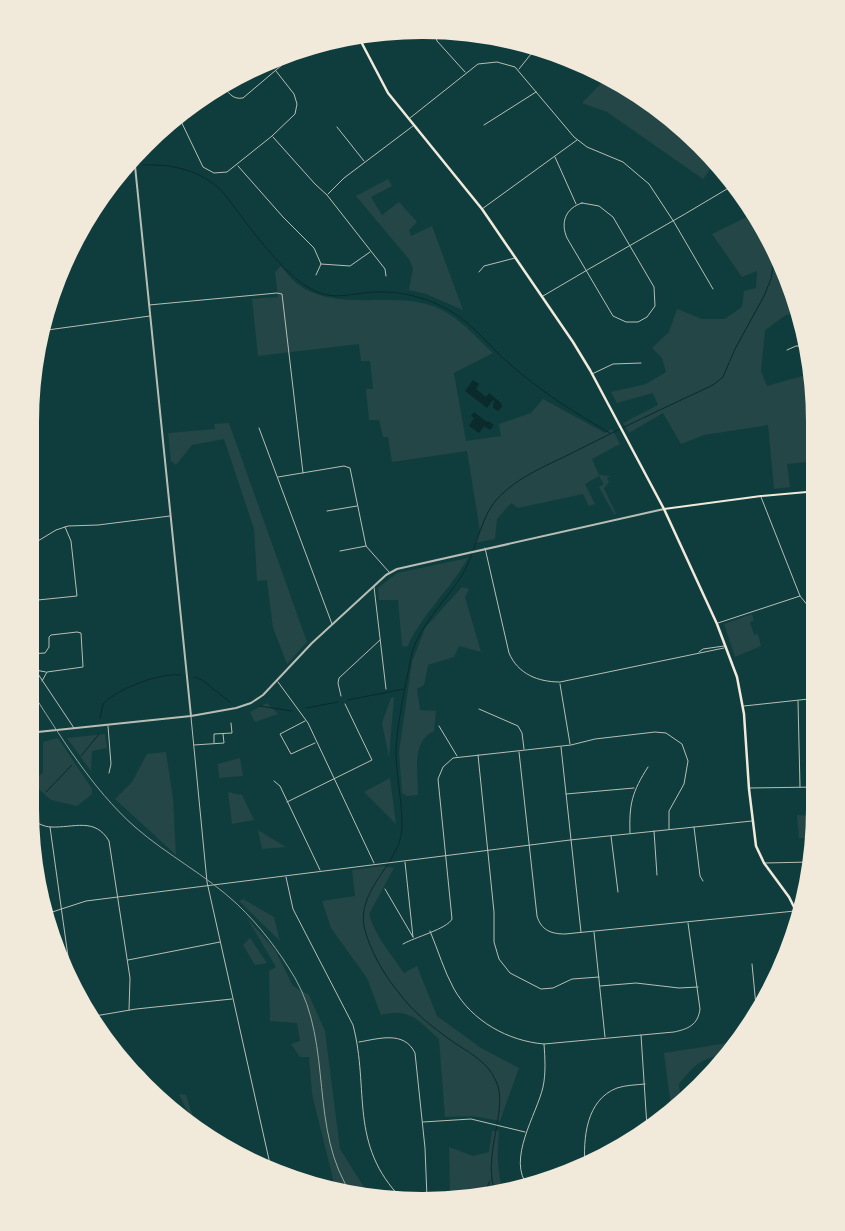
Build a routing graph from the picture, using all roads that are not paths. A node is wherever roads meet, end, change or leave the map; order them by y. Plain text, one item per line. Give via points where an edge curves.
1 (435, 37) edge
2 (361, 42) edge
3 (533, 53) edge
4 (287, 61) edge
5 (518, 69) junction
6 (276, 71) junction
7 (466, 72) junction
8 (226, 90) edge
9 (537, 92) junction
10 (409, 120) junction
11 (181, 121) edge
12 (484, 125) dead end
13 (413, 126) junction
14 (337, 127) dead end
15 (272, 136) junction
16 (577, 140) junction
17 (555, 157) junction
18 (365, 162) junction
19 (135, 165) edge
20 (238, 165) junction
21 (729, 188) edge
22 (327, 195) junction
23 (576, 204) junction
24 (482, 210) junction
25 (674, 222) junction
26 (629, 245) junction
27 (370, 252) junction
28 (516, 257) junction
29 (321, 264) junction
30 (587, 271) junction
31 (479, 272) dead end
32 (316, 275) dead end
33 (386, 276) dead end
34 (713, 289) dead end
35 (543, 297) junction
36 (150, 305) junction
37 (151, 316) junction
38 (48, 330) edge
39 (801, 346) edge
40 (788, 350) dead end
41 (641, 363) dead end
42 (592, 374) junction
43 (259, 428) dead end
44 (303, 473) junction
45 (277, 477) junction
46 (809, 492) edge
47 (761, 496) junction
48 (358, 506) junction
49 (664, 509) junction
50 (327, 511) dead end
51 (171, 516) junction
52 (64, 526) junction
53 (36, 542) edge
54 (366, 546) junction
55 (483, 548) junction
56 (340, 551) dead end
57 (389, 573) junction
58 (374, 587) junction
59 (800, 596) junction
60 (36, 601) edge
61 (809, 607) edge
62 (332, 624) junction
63 (717, 624) junction
64 (380, 640) junction
65 (726, 646) junction
66 (698, 652) junction
67 (36, 655) edge
68 (36, 670) edge
69 (36, 672) edge
70 (47, 672) junction
71 (42, 681) junction
72 (277, 681) junction
73 (560, 682) junction
74 (386, 689) dead end
75 (341, 696) dead end
76 (809, 699) edge
77 (798, 701) junction
78 (345, 704) dead end
79 (744, 707) junction
80 (479, 709) dead end
81 (190, 716) junction
82 (306, 720) junction
83 (231, 723) dead end
84 (108, 725) junction
85 (439, 726) dead end
86 (74, 729) junction
87 (36, 732) edge
88 (223, 734) junction
89 (316, 742) junction
90 (215, 744) junction
91 (194, 745) junction
92 (571, 745) junction
93 (561, 746) junction
94 (524, 750) junction
95 (519, 751) junction
96 (478, 755) junction
97 (457, 757) junction
98 (648, 767) dead end
99 (109, 774) dead end
100 (334, 779) junction
101 (274, 781) dead end
102 (800, 787) junction
103 (809, 787) edge
104 (635, 788) junction
105 (749, 788) junction
106 (565, 794) junction
107 (287, 802) junction
108 (37, 821) edge
109 (753, 821) junction
110 (694, 826) junction
111 (50, 827) junction
112 (669, 829) junction
113 (654, 831) junction
114 (630, 833) junction
115 (611, 835) junction
116 (570, 840) junction
117 (528, 845) junction
118 (487, 850) junction
119 (446, 856) junction
120 (405, 861) junction
121 (804, 862) edge
122 (764, 863) junction
123 (375, 864) junction
124 (320, 871) junction
125 (657, 875) dead end
126 (286, 876) junction
127 (703, 881) dead end
128 (208, 886) junction
129 (385, 889) dead end
130 (618, 892) dead end
131 (118, 898) junction
132 (60, 909) junction
133 (796, 910) joint
134 (50, 912) edge
135 (688, 922) junction
136 (430, 931) junction
137 (594, 931) junction
138 (581, 932) junction
139 (413, 938) junction
140 (220, 942) junction
141 (403, 944) dead end
142 (128, 960) junction
143 (68, 961) edge
144 (752, 964) dead end
145 (599, 977) junction
146 (600, 986) junction
147 (698, 987) junction
148 (232, 999) junction
149 (756, 1000) joint
150 (756, 1003) edge
151 (129, 1010) junction
152 (96, 1016) edge
153 (641, 1034) junction
154 (605, 1038) junction
155 (358, 1042) junction
156 (544, 1044) junction
157 (137, 1068) edge
158 (150, 1083) edge
159 (645, 1084) junction
160 (423, 1122) junction
161 (647, 1123) edge
162 (526, 1132) junction
163 (585, 1158) edge
164 (269, 1163) edge
165 (526, 1181) edge
166 (398, 1194) edge
167 (427, 1195) edge

1 - 7 street
2 - 10 main road via 382,84
3 - 5 street
4 - 6 street
5 - 7 street via 508,63 488,62
5 - 9 street
6 - 8 street via 241,98 230,96
6 - 15 street via 294,94 296,108 292,119
7 - 10 street
9 - 12 street
9 - 16 street
10 - 13 main road
11 - 20 street via 203,167 221,174
13 - 18 street
13 - 24 main road
14 - 18 street
15 - 20 street
15 - 22 street
16 - 17 street
16 - 25 street via 623,162 640,175 656,191
17 - 23 street
17 - 24 street
18 - 22 street
19 - 36 street
20 - 29 street via 282,217 314,248
21 - 25 street
22 - 27 street
23 - 26 street via 589,203 607,212
23 - 30 street via 567,213 564,229
24 - 28 main road
25 - 26 street
25 - 34 street
26 - 30 street
26 - 30 street via 655,290 655,306 648,317 638,322 622,321 610,312
27 - 29 street via 350,266
27 - 33 street via 385,269
28 - 31 street via 484,266
28 - 35 main road
29 - 32 street
30 - 35 street
35 - 42 main road
36 - 37 street
36 - 44 street via 277,293 283,296
37 - 38 street
37 - 51 street
39 - 40 street
41 - 42 street via 613,364
42 - 49 main road
43 - 45 street
44 - 45 street
44 - 48 street via 344,466 350,468
45 - 62 street
46 - 47 main road
47 - 49 main road
47 - 59 street
48 - 50 street
48 - 54 street
49 - 55 street
49 - 63 main road
51 - 52 street
51 - 81 street
52 - 53 street
52 - 60 street via 71,541 77,596
54 - 56 street
54 - 57 street
55 - 57 street via 397,568
55 - 73 street via 511,658 532,677
57 - 58 street
58 - 62 street
58 - 64 street
59 - 61 street
59 - 63 street
62 - 72 street
63 - 65 main road
64 - 74 street
64 - 75 street via 342,674 338,683
65 - 66 street
65 - 66 street via 704,654
65 - 79 main road
66 - 73 street
67 - 70 street via 48,649 51,634 81,633 83,667
68 - 70 street
69 - 71 street
70 - 71 street
71 - 86 street
72 - 81 street via 263,696 244,706
72 - 82 street
73 - 92 street
76 - 77 street
77 - 79 street
77 - 102 street
78 - 100 street via 372,760
79 - 105 main road
80 - 94 street via 518,726
81 - 84 street
81 - 91 street
82 - 89 street
82 - 89 street via 280,734 290,754
83 - 88 street via 232,733
84 - 86 street
84 - 99 street
85 - 97 street
86 - 87 street
88 - 90 street via 224,742
88 - 90 street via 214,734
89 - 100 street
90 - 91 street
91 - 128 street
92 - 93 street
92 - 112 street via 655,732 666,733 679,740 687,755 688,767 682,788 669,811
93 - 94 street
93 - 106 street
94 - 95 street
95 - 96 street
95 - 117 street
96 - 97 street
96 - 118 street
97 - 119 street via 443,767 438,779
98 - 104 street
100 - 107 street
100 - 123 street
101 - 107 street
102 - 103 street
102 - 105 street
104 - 106 street
104 - 114 street via 629,809
105 - 109 main road
106 - 116 street
107 - 124 street
108 - 111 street
109 - 110 street
109 - 122 main road via 756,846
110 - 112 street
110 - 127 street
111 - 131 street via 86,824 104,833 112,850
111 - 132 street
112 - 113 street
113 - 114 street
113 - 125 street
114 - 115 street
115 - 116 street
115 - 130 street
116 - 117 street
116 - 138 street
117 - 118 street
117 - 138 street via 539,921 550,932
118 - 119 street
118 - 145 street via 494,912 494,947 501,963 536,988 553,988 572,980
119 - 120 street
119 - 136 street via 451,921
120 - 123 street
120 - 139 street
121 - 122 street
122 - 133 main road
123 - 124 street
124 - 126 street
126 - 128 street
126 - 155 street via 293,909 350,1016
128 - 131 street
128 - 140 street
129 - 139 street
131 - 132 street via 86,901
131 - 142 street
132 - 134 street
132 - 143 street
133 - 135 street
135 - 137 street
135 - 147 street
136 - 139 street
136 - 156 street via 453,988 466,1005 506,1035
137 - 138 street
137 - 145 street
139 - 141 street
140 - 142 street
140 - 148 street
142 - 151 street
144 - 149 street
145 - 146 street
146 - 147 street via 636,983
146 - 154 street
147 - 153 street via 698,1016 689,1028
148 - 151 street
148 - 164 street
149 - 150 street
151 - 152 street
153 - 154 street
153 - 159 street
154 - 156 street
155 - 160 street via 394,1038 411,1046 416,1058
155 - 166 street via 365,1132 379,1168
156 - 162 street via 543,1087
157 - 158 street
159 - 161 street
159 - 163 street via 613,1090 595,1106 586,1131
160 - 162 street via 455,1119 492,1122
160 - 167 street
162 - 165 street via 522,1173

